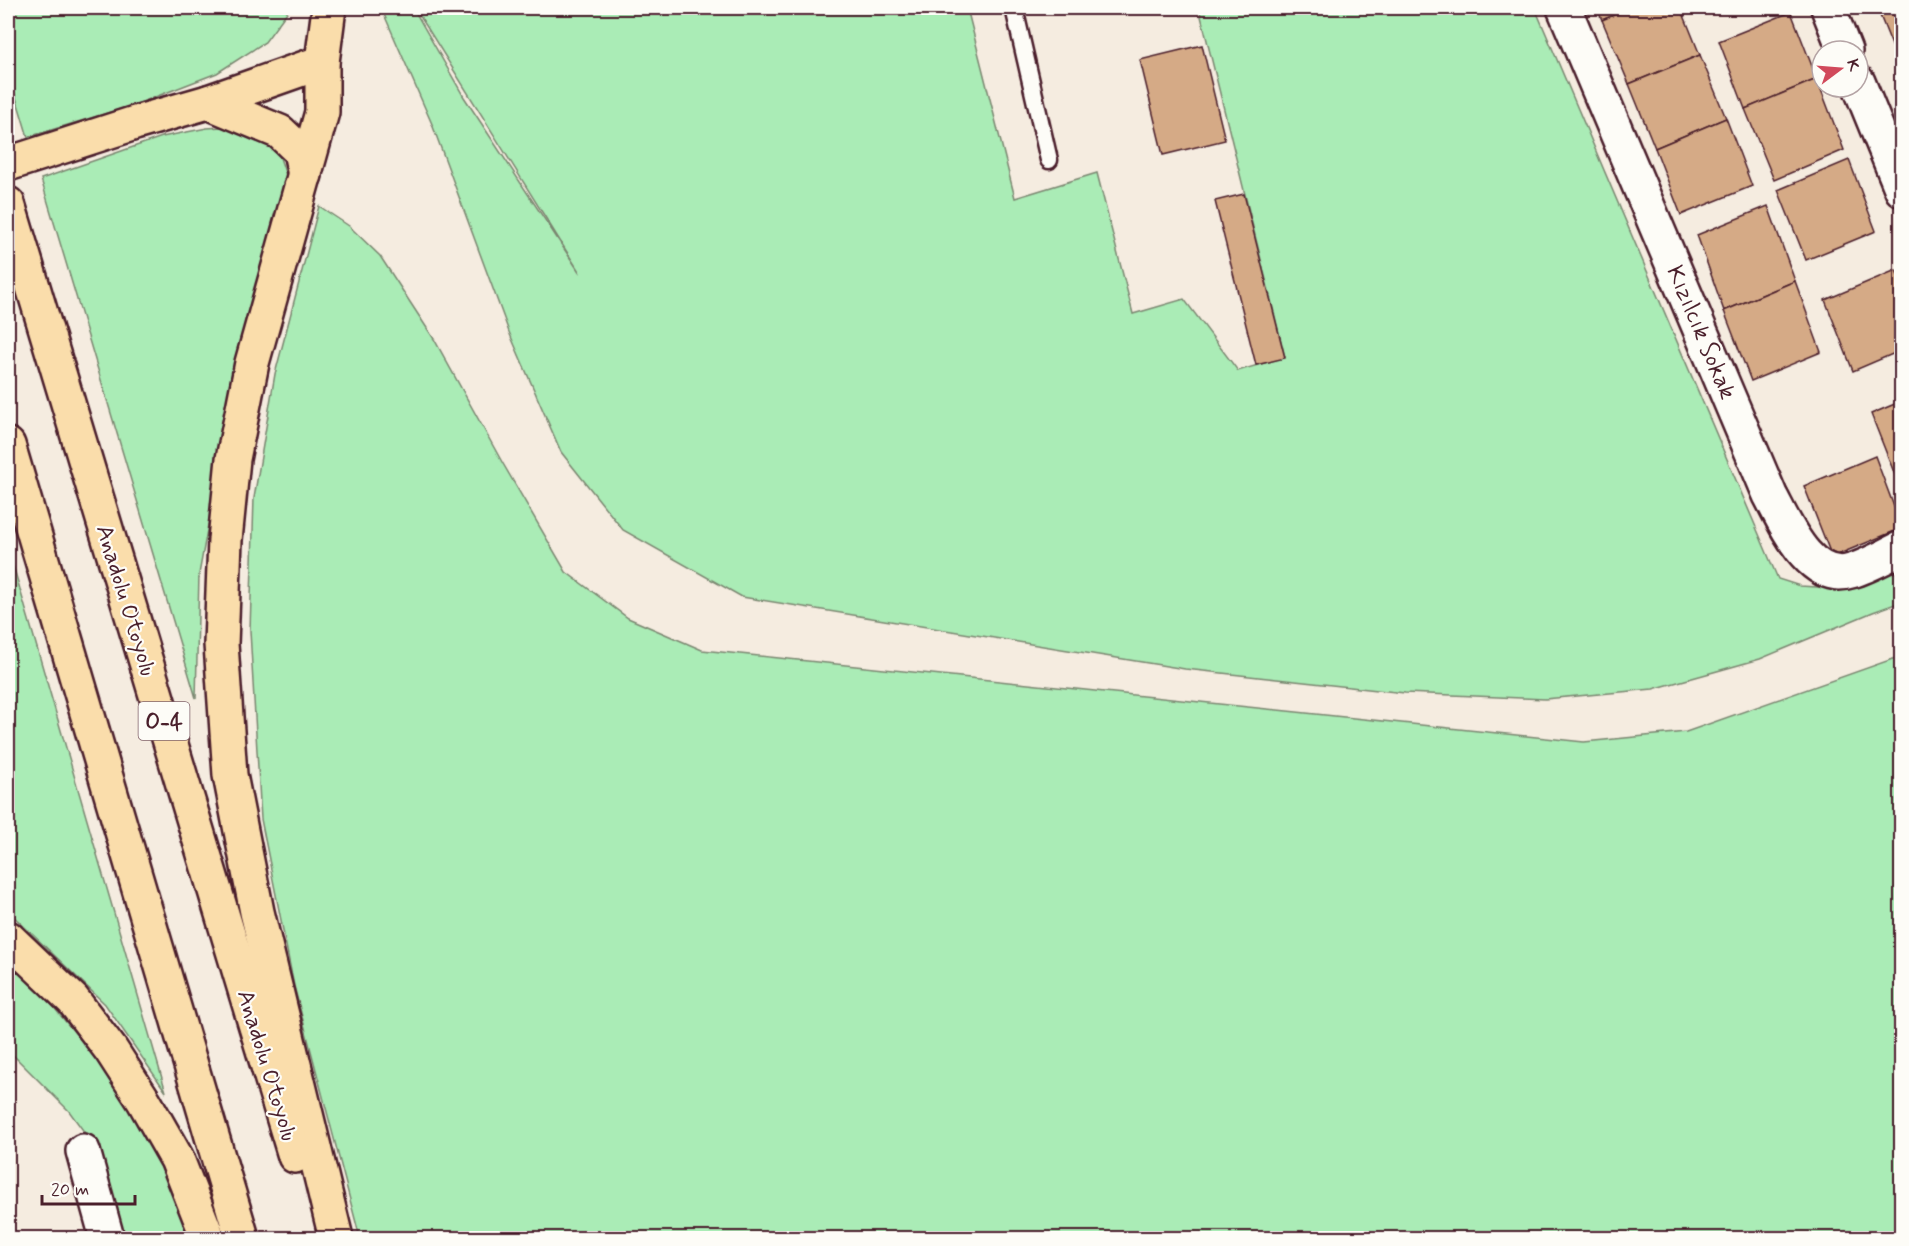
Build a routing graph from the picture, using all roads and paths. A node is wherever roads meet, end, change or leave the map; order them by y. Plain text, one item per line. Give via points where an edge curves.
1 (329, 8) edge
2 (1014, 8) edge
3 (1564, 8) edge
4 (1828, 8) edge
5 (1840, 39) edge
6 (322, 62) junction
7 (1865, 99) edge
8 (208, 102) junction
9 (1049, 160) dead end
10 (8, 164) edge
11 (305, 175) junction
12 (1902, 190) edge
13 (8, 204) edge
14 (8, 445) edge
15 (1902, 548) edge
16 (8, 938) edge
17 (83, 1151) dead end
18 (107, 1239) edge
19 (208, 1239) edge
20 (242, 1239) edge
21 (317, 1239) edge
22 (336, 1239) edge

1 - 6 highway
2 - 9 lane
3 - 15 street, Kızılcık Sokak via 1770,495 1790,533 1805,554 1834,573 1850,572
4 - 5 street
6 - 8 highway
6 - 11 highway via 322,112
7 - 12 street
8 - 10 highway
8 - 11 highway via 280,132 300,151
11 - 22 highway via 252,363 233,459 221,645 230,775 257,912
13 - 21 highway, Anadolu Otoyolu / O-4
14 - 20 highway
16 - 19 highway via 73,1000 111,1050 177,1159
17 - 18 street

